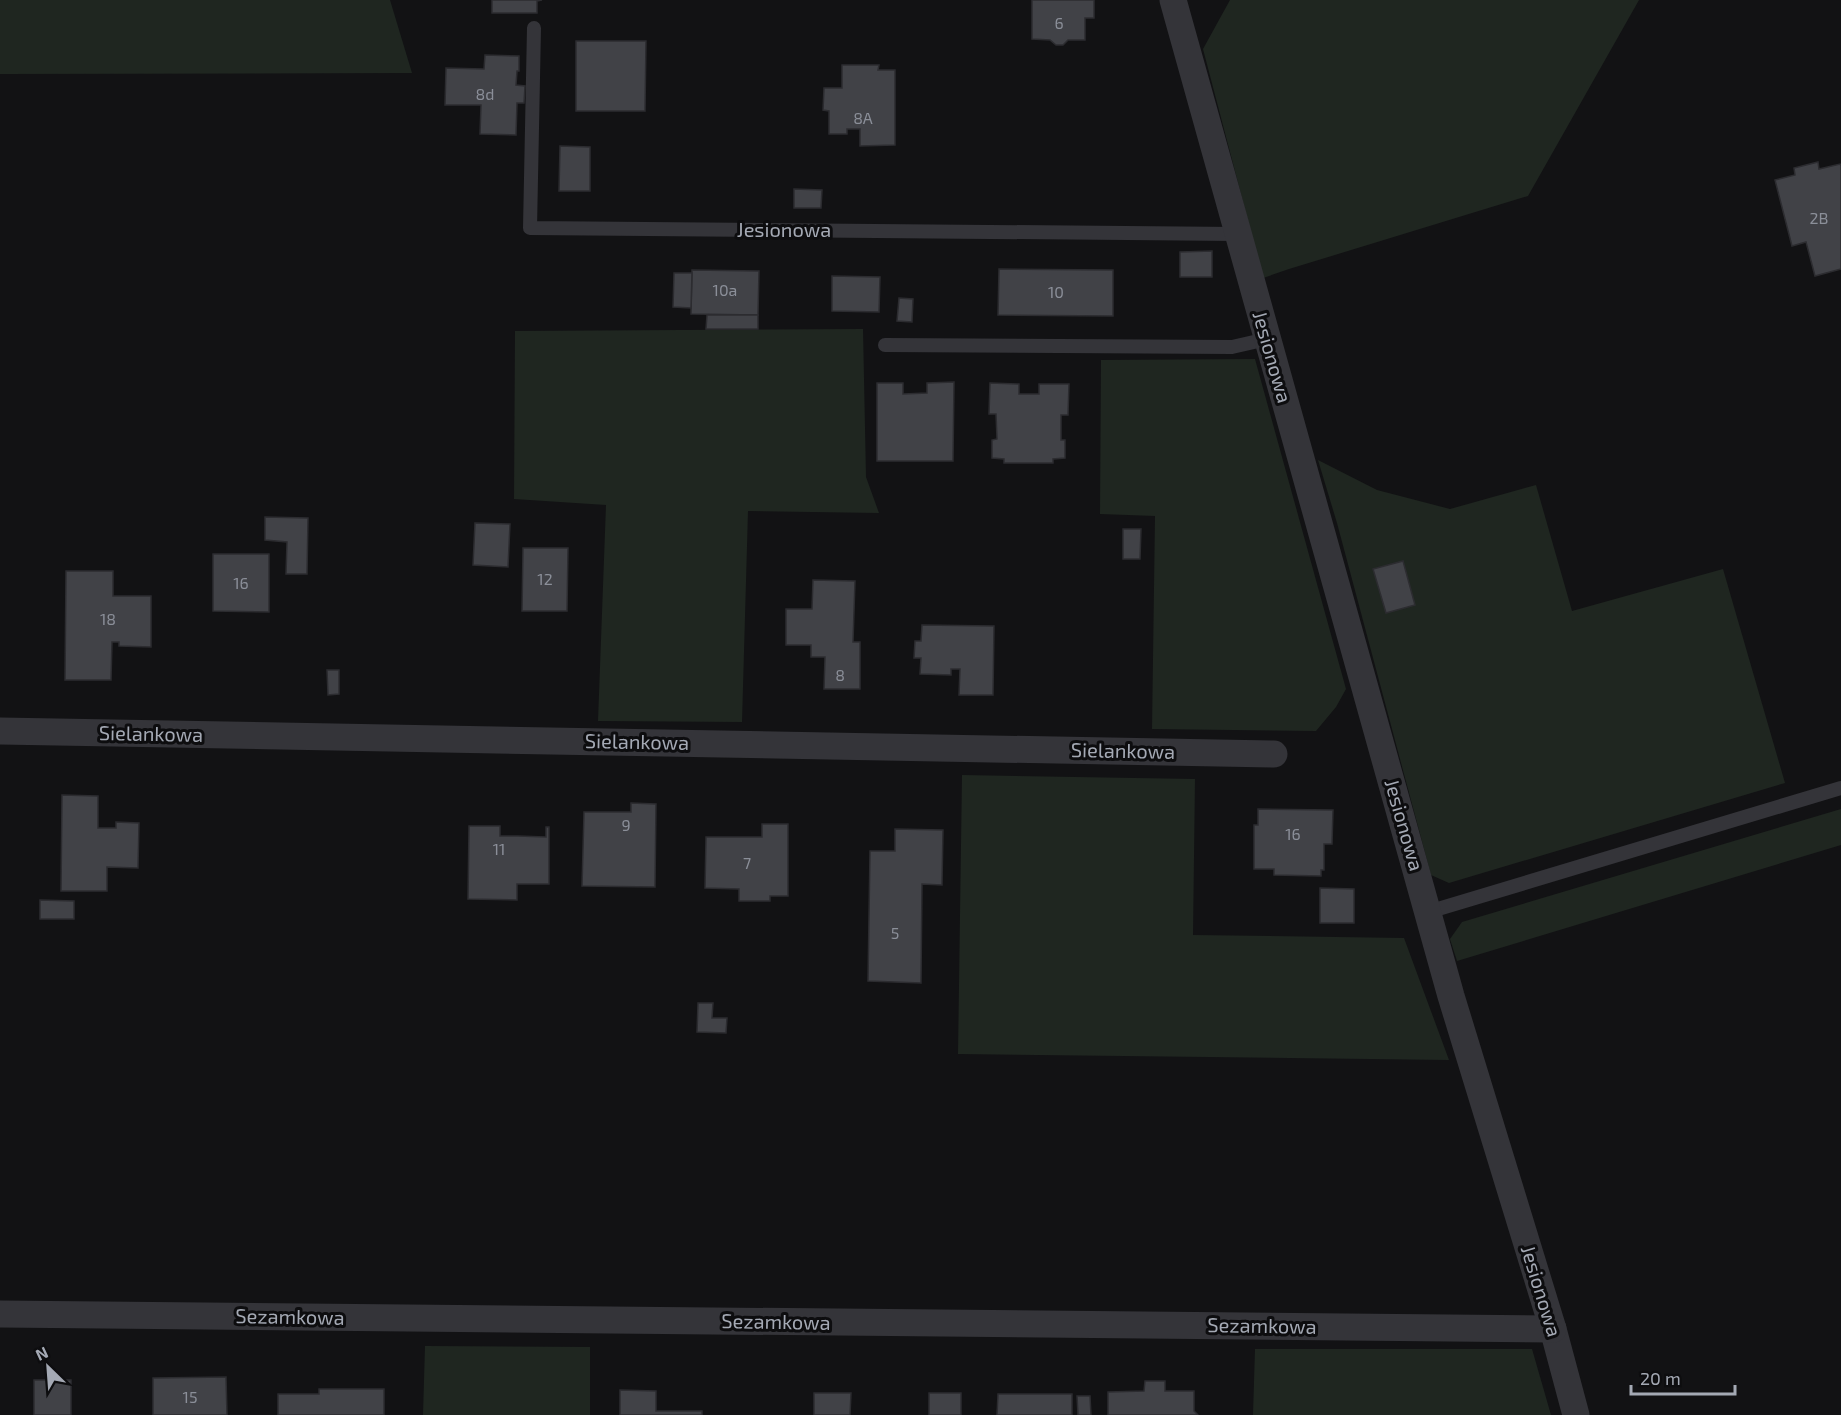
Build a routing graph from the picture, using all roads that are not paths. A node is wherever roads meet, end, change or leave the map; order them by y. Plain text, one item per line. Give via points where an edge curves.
1 (1173, 0) edge
2 (534, 28) dead end
3 (1237, 234) junction
4 (1267, 339) junction
5 (885, 345) dead end
6 (0, 731) edge
7 (1274, 754) dead end
8 (1841, 788) edge
9 (1428, 912) junction
10 (0, 1314) edge
11 (1553, 1329) junction
12 (1576, 1415) edge

1 - 3 street, Jesionowa
2 - 3 lane, Jesionowa via 530,228
3 - 4 street, Jesionowa
4 - 5 lane via 1232,347
4 - 9 street, Jesionowa
6 - 7 street, Sielankowa
8 - 9 lane
9 - 11 street, Jesionowa
10 - 11 street, Sezamkowa
11 - 12 street, Jesionowa

